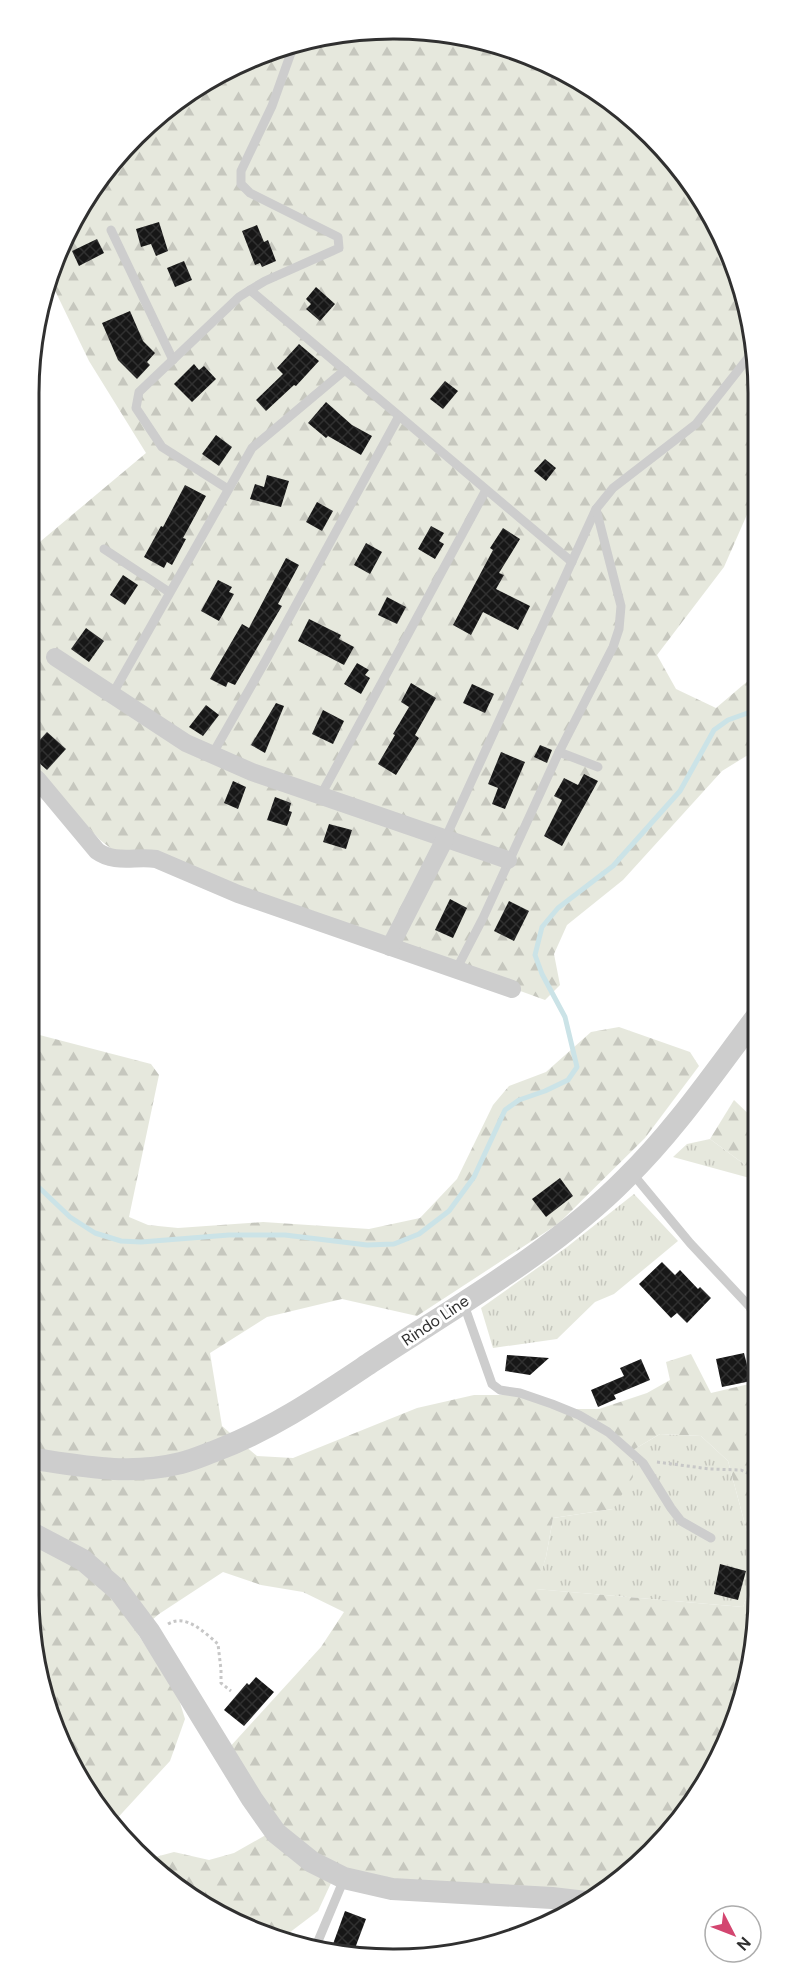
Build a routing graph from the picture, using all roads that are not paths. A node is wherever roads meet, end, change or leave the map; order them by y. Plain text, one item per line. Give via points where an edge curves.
1 (290, 55) edge
2 (111, 230) dead end
3 (250, 290) junction
4 (746, 359) edge
5 (173, 360) junction
6 (345, 370) junction
7 (399, 416) junction
8 (228, 489) junction
9 (486, 490) junction
10 (596, 509) junction
11 (104, 549) dead end
12 (572, 562) junction
13 (169, 592) junction
14 (55, 657) dead end
15 (112, 695) junction
16 (559, 752) junction
17 (212, 756) junction
18 (598, 767) dead end
19 (39, 781) edge
20 (321, 795) junction
21 (445, 839) junction
22 (508, 860) junction
23 (390, 947) junction
24 (456, 970) junction
25 (512, 989) dead end
26 (748, 1028) edge
27 (632, 1173) junction
28 (462, 1302) junction
29 (748, 1305) edge
30 (39, 1459) edge
31 (39, 1537) edge
32 (711, 1538) dead end
33 (344, 1878) junction
34 (573, 1900) edge
35 (318, 1941) edge

1 - 3 lane via 272,106 241,171 241,184 250,193 338,237 339,248
2 - 5 lane
3 - 5 lane
3 - 6 lane
4 - 10 lane via 696,424 613,488
5 - 8 lane via 139,392 136,408 162,447
6 - 7 lane
6 - 8 lane via 252,448
7 - 9 lane
7 - 17 lane
8 - 13 lane
9 - 12 lane
9 - 20 lane
10 - 12 lane
10 - 16 lane via 621,606 619,629
11 - 13 lane
12 - 21 lane
13 - 15 lane
14 - 15 street
15 - 17 street
16 - 18 lane
16 - 22 lane
17 - 20 street
19 - 23 street via 106,858 156,859 238,894
20 - 21 street
21 - 22 street
21 - 23 street
22 - 24 lane
23 - 24 street
24 - 25 street
26 - 27 street, Rindo Line via 675,1126
27 - 28 street, Rindo Line via 569,1229
27 - 29 lane
28 - 30 street, Rindo Line via 292,1415 236,1443 183,1463 134,1471
28 - 32 lane via 492,1384 579,1415 608,1432 643,1463 681,1521
31 - 33 street via 74,1555 119,1591 151,1634 276,1833 312,1862
33 - 34 street via 392,1889
33 - 35 lane

